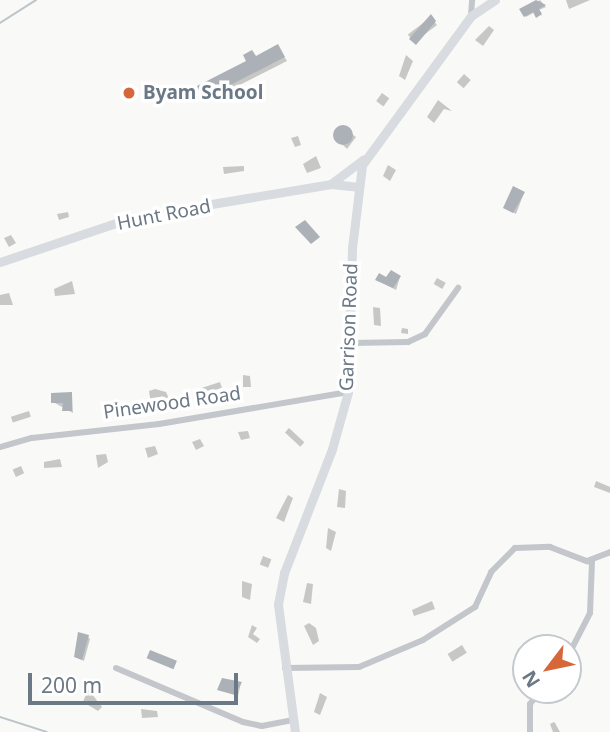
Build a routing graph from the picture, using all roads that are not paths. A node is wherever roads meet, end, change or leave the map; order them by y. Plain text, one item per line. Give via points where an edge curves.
1 (472, 0) edge
2 (495, 0) edge
3 (471, 16) junction
4 (364, 159) junction
5 (331, 184) junction
6 (358, 187) junction
7 (0, 262) edge
8 (458, 288) dead end
9 (351, 343) junction
10 (348, 392) junction
11 (0, 447) edge
12 (610, 552) edge
13 (592, 561) junction
14 (579, 634) edge
15 (116, 667) dead end
16 (284, 667) junction
17 (530, 704) edge
18 (293, 720) junction
19 (295, 732) edge
20 (530, 732) edge

1 - 3 street
2 - 3 street, Garrison Road
3 - 4 street, Garrison Road
4 - 5 street, Hunt Road
4 - 6 street, Garrison Road
5 - 6 street, Hunt Road
5 - 7 street, Hunt Road via 134,217
6 - 9 street, Garrison Road
8 - 9 street via 425,334 408,342
9 - 10 street, Garrison Road
10 - 11 street, Pinewood Road via 159,424 32,438
10 - 16 street, Garrison Road via 335,441 280,589 277,619
12 - 13 street
13 - 14 street via 590,612
13 - 16 street via 550,547 515,548 502,556 491,572 475,607 423,640 359,667
15 - 18 street via 243,722 262,726
16 - 18 street, Garrison Road
17 - 20 street
18 - 19 street, Garrison Road

